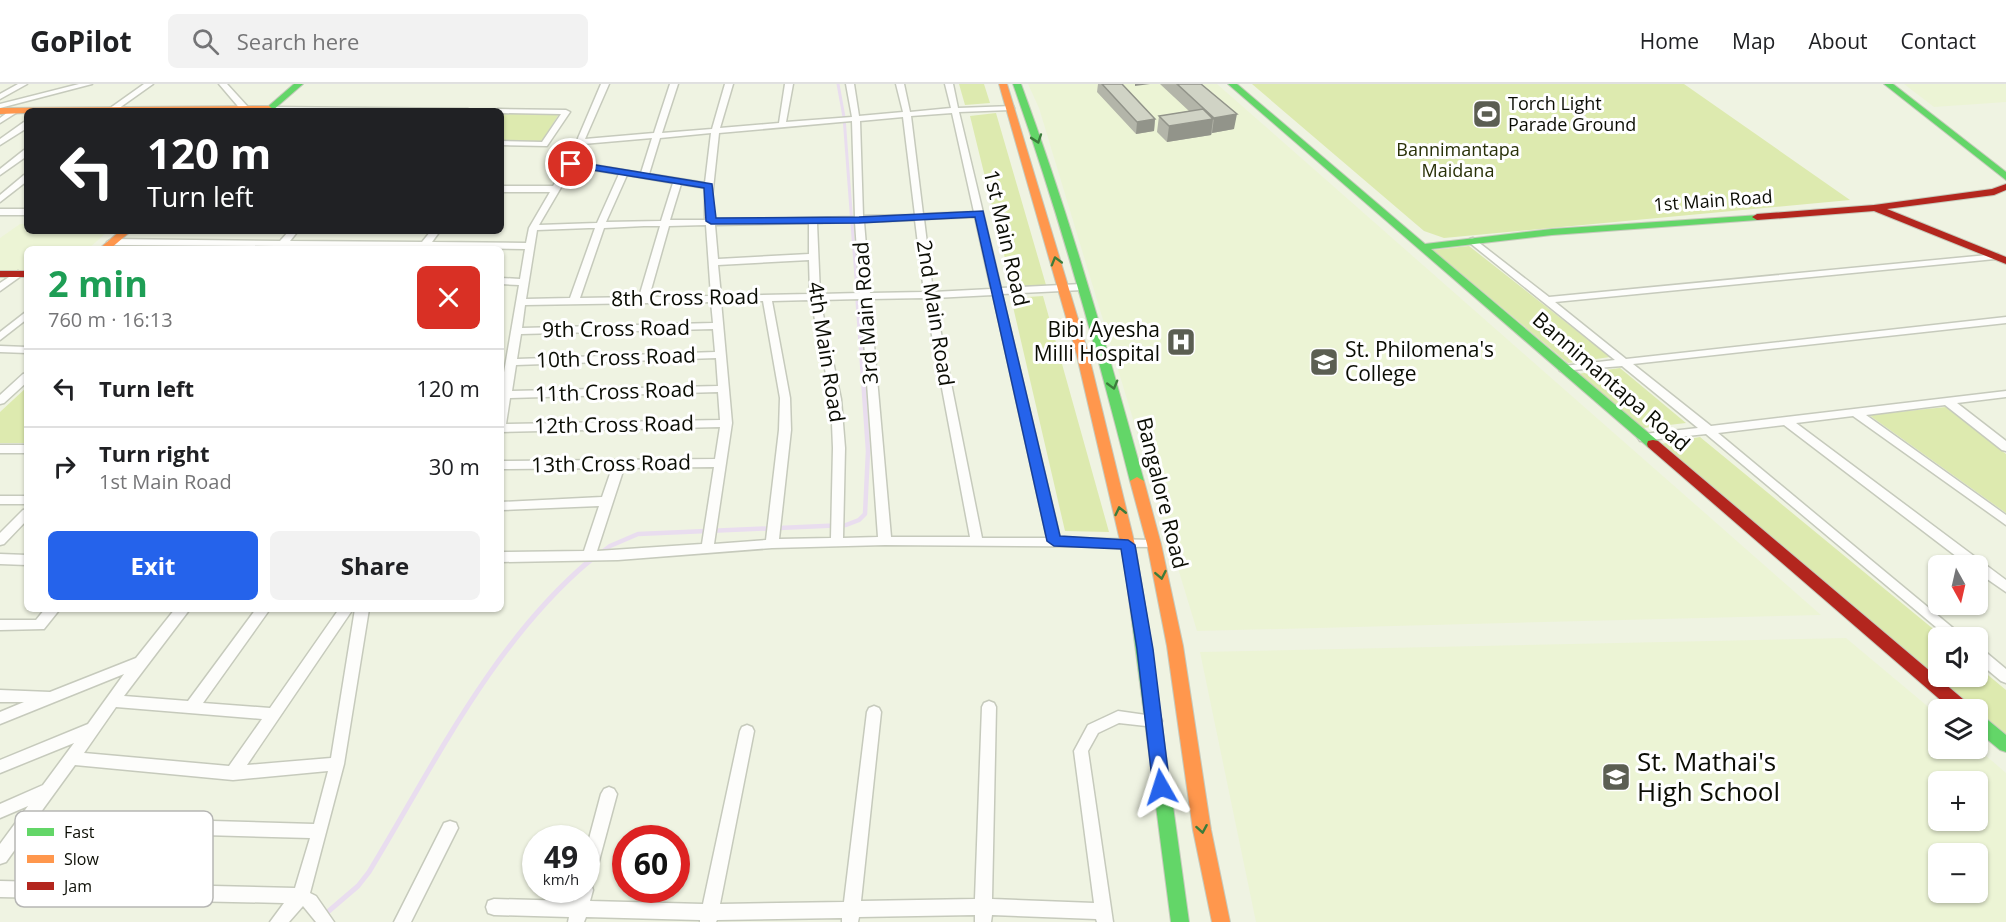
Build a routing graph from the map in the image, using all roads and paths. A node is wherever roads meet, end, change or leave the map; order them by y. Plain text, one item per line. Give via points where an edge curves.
1 (22, 84) edge
2 (88, 84) edge
3 (149, 84) edge
4 (223, 84) edge
5 (299, 84) edge
6 (605, 84) edge
7 (674, 84) edge
8 (729, 84) edge
9 (789, 84) edge
10 (850, 84) edge
11 (900, 84) edge
12 (948, 84) edge
13 (1003, 84) edge
14 (1017, 84) edge
15 (1232, 84) edge
16 (1888, 84) edge
17 (0, 97) edge
18 (0, 106) edge
19 (115, 108) edge
20 (243, 108) edge
21 (278, 108) edge
22 (1010, 108) junction
23 (956, 110) junction
24 (0, 111) edge
25 (15, 111) junction
26 (24, 111) edge
27 (504, 111) edge
28 (908, 115) junction
29 (856, 119) junction
30 (0, 121) edge
31 (24, 126) edge
32 (782, 126) junction
33 (716, 131) junction
34 (655, 136) junction
35 (582, 142) junction
36 (0, 143) edge
37 (504, 143) edge
38 (24, 154) edge
39 (571, 164) junction
40 (624, 172) junction
41 (0, 173) edge
42 (644, 176) junction
43 (2006, 177) edge
44 (24, 179) edge
45 (677, 182) junction
46 (709, 186) junction
47 (2006, 188) edge
48 (504, 189) edge
49 (556, 189) junction
50 (0, 199) edge
51 (1874, 207) junction
52 (0, 212) edge
53 (24, 212) edge
54 (979, 214) junction
55 (920, 218) junction
56 (813, 220) junction
57 (859, 220) junction
58 (711, 221) junction
59 (666, 223) junction
60 (601, 224) junction
61 (533, 228) junction
62 (122, 234) edge
63 (291, 234) edge
64 (434, 234) edge
65 (1473, 241) junction
66 (425, 245) junction
67 (108, 246) edge
68 (279, 246) edge
69 (435, 246) edge
70 (504, 246) edge
71 (530, 246) junction
72 (1422, 247) junction
73 (814, 257) junction
74 (2000, 258) edge
75 (713, 262) junction
76 (0, 274) edge
77 (22, 274) edge
78 (504, 281) edge
79 (523, 282) junction
80 (1082, 287) junction
81 (0, 288) edge
82 (1064, 288) junction
83 (997, 292) junction
84 (929, 295) junction
85 (865, 296) junction
86 (767, 297) junction
87 (815, 297) junction
88 (714, 298) junction
89 (574, 300) junction
90 (643, 300) junction
91 (1547, 300) junction
92 (520, 302) junction
93 (24, 317) edge
94 (2006, 320) edge
95 (718, 326) junction
96 (515, 331) junction
97 (0, 337) edge
98 (0, 349) edge
99 (24, 350) edge
100 (721, 355) junction
101 (1623, 362) junction
102 (507, 366) edge
103 (1564, 369) junction
104 (24, 379) edge
105 (724, 389) junction
106 (2006, 394) edge
107 (506, 395) junction
108 (1, 398) edge
109 (1947, 401) junction
110 (504, 407) edge
111 (1855, 412) junction
112 (1786, 421) junction
113 (726, 423) junction
114 (504, 425) edge
115 (1707, 429) junction
116 (1644, 438) junction
117 (2006, 447) edge
118 (0, 449) edge
119 (24, 449) edge
120 (720, 463) junction
121 (504, 465) edge
122 (619, 465) junction
123 (0, 500) edge
124 (24, 500) edge
125 (607, 501) junction
126 (504, 506) edge
127 (24, 516) edge
128 (2006, 521) edge
129 (837, 538) junction
130 (0, 541) edge
131 (772, 541) junction
132 (885, 541) junction
133 (1054, 541) junction
134 (977, 542) junction
135 (1154, 544) junction
136 (1128, 545) junction
137 (708, 546) junction
138 (589, 555) junction
139 (504, 557) edge
140 (0, 560) edge
141 (24, 560) edge
142 (2006, 587) edge
143 (50, 612) edge
144 (181, 612) edge
145 (261, 612) edge
146 (343, 612) edge
147 (362, 612) edge
148 (0, 625) edge
149 (1946, 627) edge
150 (141, 662) junction
151 (1988, 662) edge
152 (2006, 677) edge
153 (0, 696) edge
154 (52, 698) junction
155 (1951, 699) edge
156 (112, 701) junction
157 (989, 707) dead end
158 (191, 708) junction
159 (874, 712) dead end
160 (271, 714) junction
161 (0, 718) edge
162 (1155, 721) junction
163 (93, 728) junction
164 (747, 730) dead end
165 (1988, 730) edge
166 (2006, 745) edge
167 (71, 759) junction
168 (337, 764) junction
169 (0, 767) edge
170 (233, 773) junction
171 (49, 790) junction
172 (609, 794) dead end
173 (0, 811) edge
174 (33, 811) edge
175 (213, 828) edge
176 (450, 828) dead end
177 (600, 828) edge
178 (320, 831) junction
179 (15, 836) edge
180 (0, 857) edge
181 (0, 889) edge
182 (15, 889) edge
183 (213, 894) edge
184 (301, 896) junction
185 (494, 907) dead end
186 (983, 915) edge
187 (321, 916) edge
188 (578, 916) edge
189 (851, 916) edge
190 (1104, 916) edge
191 (709, 917) edge
192 (278, 922) edge
193 (402, 922) edge
194 (1179, 922) edge
195 (1221, 922) edge

1 - 17 street
2 - 18 street
3 - 19 street
4 - 20 street
5 - 21 main road
6 - 35 street
7 - 34 street
8 - 33 street
9 - 32 street
10 - 29 street, 3rd Main Road
11 - 28 street, 2nd Main Road
12 - 23 street, 1st Main Road
13 - 22 main road, Bangalore Road
14 -> 80 main road, Bangalore Road
15 - 72 main road, Bannimantapa Road
16 - 43 main road
22 - 23 street
82 -> 22 main road, Bangalore Road
23 - 28 street
23 - 54 street, 1st Main Road
24 - 25 main road
25 - 26 main road
25 - 30 street
27 - 37 street via 566,112 544,144
28 - 29 street
28 - 55 street, 2nd Main Road
29 - 32 street
29 - 57 street, 3rd Main Road
31 - 36 street
32 - 33 street
33 - 34 street
33 - 46 street
34 - 35 street
34 - 42 street
35 - 39 street
38 - 41 street
39 - 40 street
39 - 49 street
40 - 42 street
40 - 60 street
42 - 45 street
44 - 50 street
45 - 46 street
45 - 59 street
46 - 58 street
47 - 51 main road, 1st Main Road
48 - 49 street
49 - 61 street
51 - 65 main road, 1st Main Road
51 - 74 main road
52 - 53 street
54 - 55 street
54 - 83 street, 1st Main Road
55 - 57 street
55 - 84 street, 2nd Main Road
56 - 57 street
56 - 58 street
56 - 73 street, 4th Main Road
57 - 85 street, 3rd Main Road
58 - 59 street
58 - 75 street
59 - 60 street
59 - 90 street
60 - 61 street
60 - 89 street
61 - 71 street
62 - 67 main road
63 - 68 street
64 - 66 street
65 - 72 main road, 1st Main Road
65 - 91 street
66 - 68 street
66 - 69 street
67 - 68 street
70 - 71 street
71 - 79 street
72 - 103 main road, Bannimantapa Road
73 - 75 street
73 - 87 street, 4th Main Road
74 - 91 street
75 - 88 street
76 - 77 main road
77 - 81 street
78 - 79 street
79 - 92 street
80 - 82 street
80 -> 135 main road, Bangalore Road via 1119,404
82 - 83 street
136 -> 82 main road, Bangalore Road
83 - 84 street
83 - 133 street, 1st Main Road
84 - 85 street
84 - 134 street, 2nd Main Road
85 - 87 street, 8th Cross Road
85 - 132 street, 3rd Main Road
86 - 87 street, 8th Cross Road
86 - 88 street, 8th Cross Road
86 - 131 street via 785,398
87 - 129 street, 4th Main Road via 836,399
88 - 90 street, 8th Cross Road
88 - 95 street
89 - 90 street, 8th Cross Road
89 - 92 street, 8th Cross Road
91 - 101 street
92 - 96 street
93 - 97 street
94 - 101 street
95 - 96 street, 9th Cross Road
95 - 100 street
96 - 102 street
98 - 99 street
100 - 102 street, 10th Cross Road
100 - 105 street
101 - 103 street
101 - 115 street
102 - 107 street
103 - 116 main road, Bannimantapa Road
104 - 108 street
105 - 107 street, 11th Cross Road
105 - 113 street
106 - 109 street
107 - 110 street
109 - 111 street
109 - 117 street
111 - 112 street
111 - 128 street
112 - 115 street
112 - 142 street
113 - 114 street, 12th Cross Road
113 - 120 street
115 - 116 street
115 - 149 street
116 - 155 main road, Bannimantapa Road
118 - 119 street
120 - 122 street, 13th Cross Road
120 - 137 street
121 - 122 street, 13th Cross Road
122 - 125 street
123 - 124 street
125 - 126 street
125 - 138 street
127 - 130 street
129 - 131 street
129 - 132 street
131 - 137 street
132 - 134 street
133 - 134 street
133 - 136 street
135 - 136 street
135 -> 195 main road, Bangalore Road
136 - 162 main road, Bangalore Road
137 - 138 street
138 - 139 street
140 - 141 street
143 - 148 street via 39,625
144 - 150 street
145 - 158 street
146 - 160 street
147 - 168 street
150 - 154 street
150 - 156 street
151 - 152 street
153 - 154 street
154 - 161 street
156 - 158 street
156 - 163 street
157 - 186 street
158 - 160 street
159 - 189 street
160 - 170 street
162 - 190 street via 1118,717 1094,729 1081,751
162 - 194 main road, Bangalore Road
163 - 167 street
163 - 169 street
164 - 191 street
165 - 166 main road
167 - 170 street
167 - 171 street
168 - 170 street
168 - 178 street
171 - 173 street
171 - 174 street
172 - 177 street
175 - 178 street
176 - 193 street
178 - 184 street
179 - 180 street
181 - 182 street
183 - 184 street
184 - 187 street
184 - 192 street
185 - 188 street
186 - 189 street
186 - 190 street
188 - 191 street
189 - 191 street

